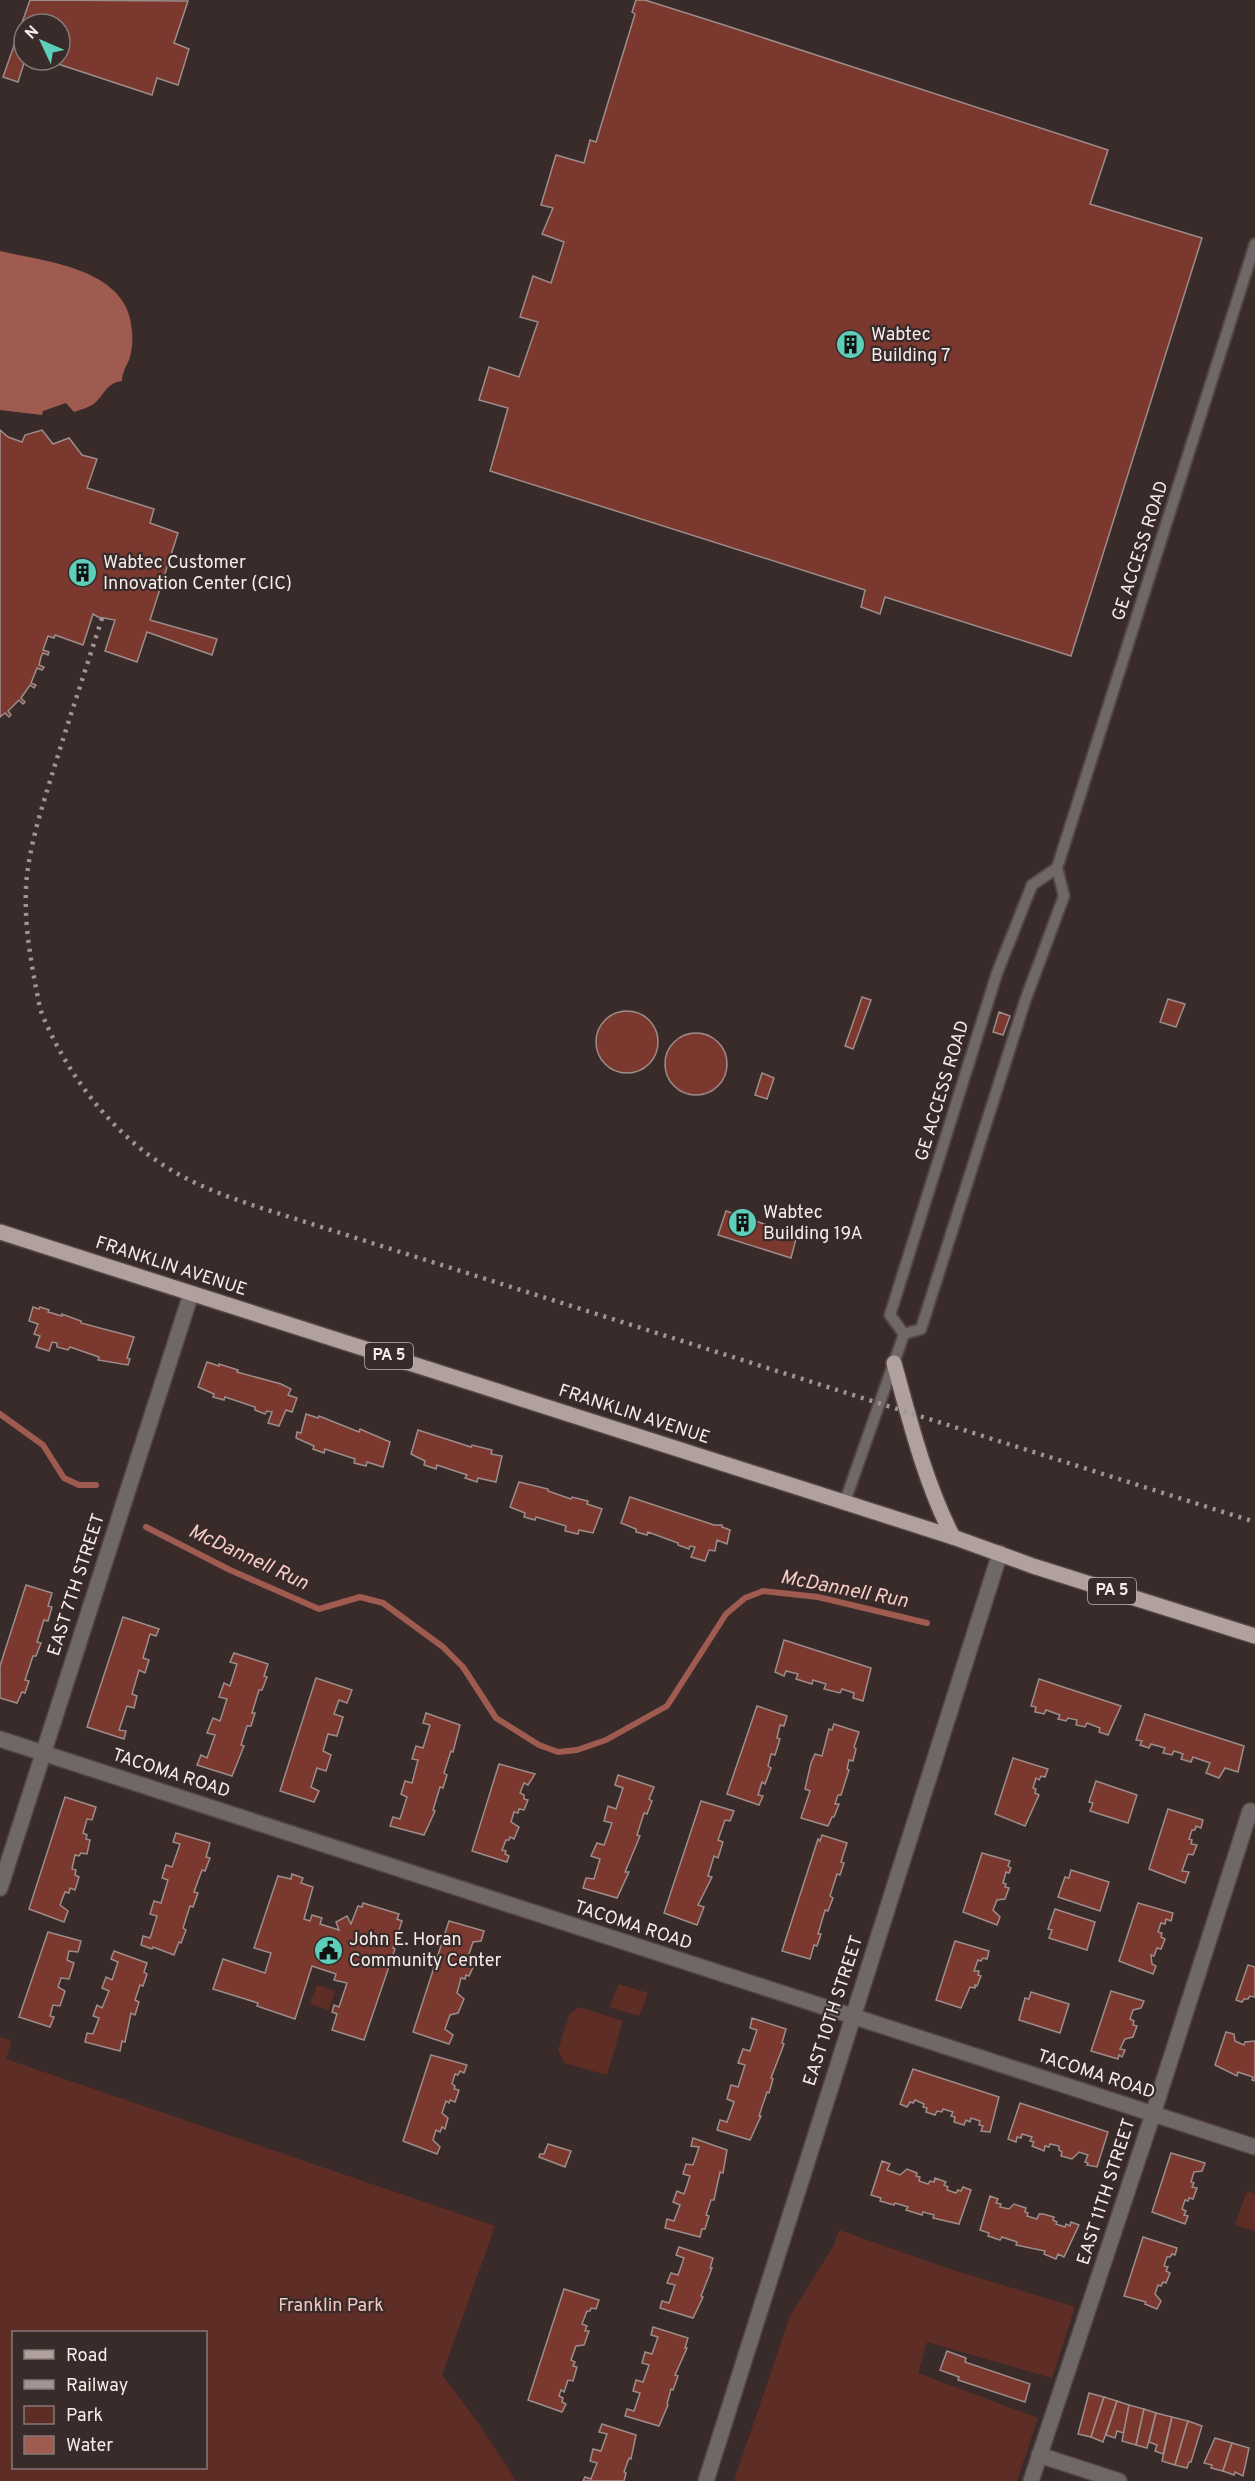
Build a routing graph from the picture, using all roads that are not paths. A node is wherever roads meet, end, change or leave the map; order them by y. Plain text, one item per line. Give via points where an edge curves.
1 (1255, 244) edge
2 (1057, 867) junction
3 (0, 1232) edge
4 (191, 1294) junction
5 (904, 1334) junction
6 (894, 1362) junction
7 (844, 1504) junction
8 (953, 1537) junction
9 (1000, 1553) junction
10 (1255, 1636) edge
11 (0, 1739) edge
12 (44, 1753) junction
13 (1250, 1811) dead end
14 (0, 1888) edge
15 (852, 2017) junction
16 (1153, 2114) junction
17 (1255, 2147) edge
18 (1039, 2455) junction
19 (706, 2481) edge
20 (1030, 2481) edge
21 (1119, 2481) edge

1 - 2 lane, GE ACCESS ROAD
2 - 5 lane via 1064,896 1025,1001 921,1329
2 - 5 lane, GE ACCESS ROAD via 1032,885 997,973 890,1315
3 - 4 main road, FRANKLIN AVENUE / PA 5
4 - 7 main road, FRANKLIN AVENUE / PA 5
4 - 12 street, EAST 7TH STREET
5 - 6 lane
6 - 7 lane
6 - 8 main road via 925,1469
7 - 8 main road, FRANKLIN AVENUE / PA 5
8 - 9 main road, FRANKLIN AVENUE / PA 5
9 - 10 main road, FRANKLIN AVENUE / PA 5
9 - 15 street, EAST 10TH STREET
11 - 12 street, TACOMA ROAD
12 - 14 street, EAST 7TH STREET
12 - 15 street, TACOMA ROAD
13 - 16 street, EAST 11TH STREET
15 - 16 street, TACOMA ROAD
15 - 19 street, EAST 10TH STREET
16 - 17 street, TACOMA ROAD
16 - 18 street, EAST 11TH STREET
18 - 20 street, EAST 11TH STREET
18 - 21 street

